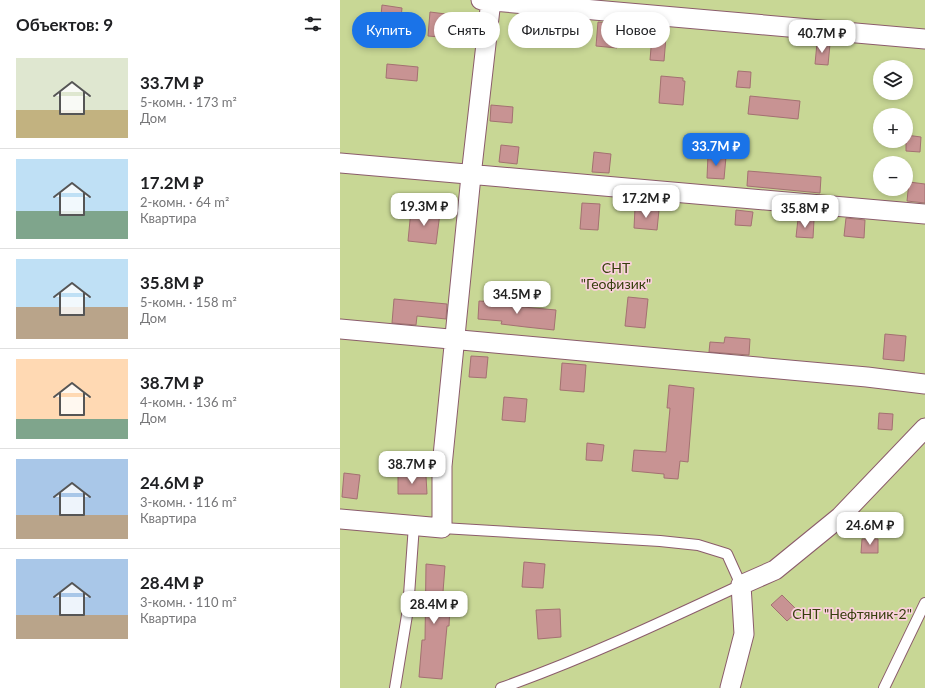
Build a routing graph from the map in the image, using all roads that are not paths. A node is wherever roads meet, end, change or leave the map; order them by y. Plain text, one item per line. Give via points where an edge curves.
1 (488, 0) edge
2 (925, 39) edge
3 (340, 163) edge
4 (471, 176) junction
5 (925, 214) edge
6 (340, 329) edge
7 (455, 338) junction
8 (925, 384) edge
9 (925, 428) edge
10 (340, 519) edge
11 (414, 525) junction
12 (442, 528) junction
13 (741, 585) junction
14 (925, 603) edge
15 (395, 688) edge
16 (501, 688) edge
17 (730, 688) edge
18 (884, 688) edge

1 - 2 street
1 - 4 street
3 - 4 street
4 - 5 street
4 - 7 street
6 - 7 street
7 - 8 street
7 - 12 street via 442,466
9 - 13 street via 840,517 775,570
10 - 11 street
11 - 12 street
11 - 15 lane via 408,609
12 - 13 lane via 698,545 728,554
13 - 16 lane via 552,670
13 - 17 street via 744,634
14 - 18 lane

